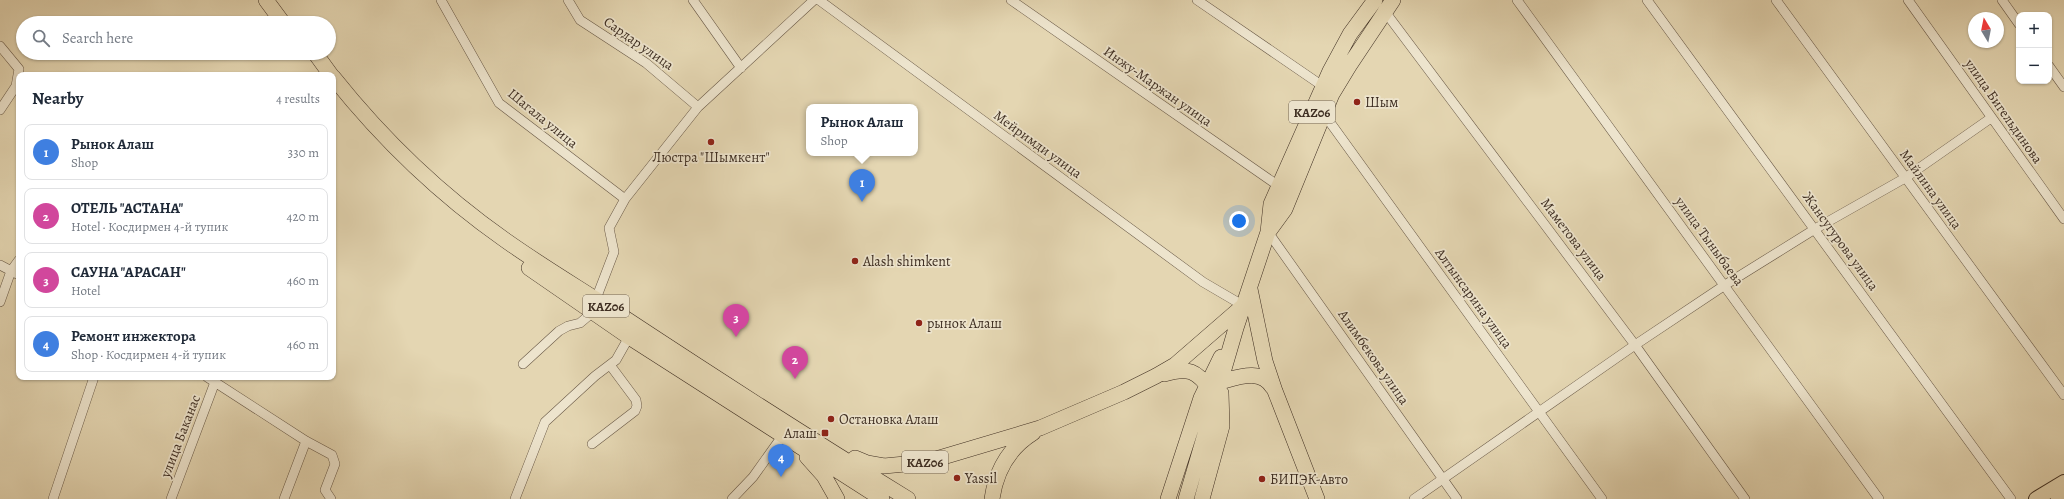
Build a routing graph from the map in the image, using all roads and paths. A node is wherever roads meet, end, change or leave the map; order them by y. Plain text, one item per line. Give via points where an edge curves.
1 (266, 0) edge
2 (277, 0) edge
3 (441, 0) edge
4 (568, 0) edge
5 (693, 0) edge
6 (814, 0) edge
7 (818, 0) edge
8 (1011, 0) edge
9 (1197, 0) edge
10 (1516, 0) edge
11 (1647, 0) edge
12 (1776, 0) edge
13 (1908, 0) edge
14 (2004, 0) edge
15 (1382, 3) edge
16 (278, 16) edge
17 (289, 16) edge
18 (2016, 19) edge
19 (2, 50) edge
20 (309, 60) edge
21 (320, 60) edge
22 (741, 68) junction
23 (2052, 70) edge
24 (18, 72) edge
25 (318, 72) edge
26 (329, 72) edge
27 (336, 81) edge
28 (16, 86) edge
29 (1324, 87) junction
30 (2064, 87) edge
31 (336, 96) edge
32 (698, 107) junction
33 (0, 110) edge
34 (1324, 114) junction
35 (1991, 118) junction
36 (1905, 178) junction
37 (1285, 190) junction
38 (624, 199) junction
39 (2064, 219) edge
40 (1815, 229) junction
41 (1268, 232) junction
42 (0, 265) edge
43 (15, 273) edge
44 (1725, 285) junction
45 (1250, 289) junction
46 (0, 302) edge
47 (595, 306) junction
48 (1244, 306) junction
49 (630, 337) junction
50 (1635, 345) junction
51 (523, 364) dead end
52 (610, 365) junction
53 (1156, 376) junction
54 (93, 380) edge
55 (212, 380) edge
56 (215, 382) junction
57 (1213, 384) junction
58 (1275, 391) junction
59 (2064, 395) edge
60 (1540, 413) junction
61 (1040, 428) junction
62 (812, 438) junction
63 (789, 439) junction
64 (306, 441) junction
65 (592, 444) dead end
66 (1443, 479) junction
67 (2064, 482) edge
68 (2064, 496) edge
69 (52, 499) edge
70 (171, 499) edge
71 (284, 499) edge
72 (330, 499) edge
73 (515, 499) edge
74 (732, 499) edge
75 (837, 499) edge
76 (882, 499) edge
77 (908, 499) edge
78 (992, 499) edge
79 (1168, 499) edge
80 (1186, 499) edge
81 (1202, 499) edge
82 (1317, 499) edge
83 (1414, 499) edge
84 (1457, 499) edge
85 (1602, 499) edge
86 (1745, 499) edge
87 (1879, 499) edge
88 (2011, 499) edge
89 (2036, 499) edge
90 (2058, 499) edge

1 - 16 highway
2 - 17 highway
3 - 38 street, Шагала улица via 499,103
4 - 32 street, Сардар улица via 580,20 646,63
5 - 22 street
6 - 22 street
7 - 48 street, Мейримди улица via 1203,282
8 - 37 street, Инжу-Маржан улица
9 - 29 street
10 - 44 street, улица Тыныбаева
11 - 40 street, Жансугурова улица
12 - 36 street, Майлина улица
13 - 35 street, улица Бигельдинова
14 - 18 street
15 - 29 highway, KАZ06 via 1350,34
15 - 34 highway, KАZ06 via 1332,94
15 - 50 street, Маметова улица
19 - 24 street via 19,69
20 - 25 highway
21 - 26 highway, KАZ06
22 - 32 street
23 - 30 street
27 - 47 highway, KАZ06 via 366,119 455,202
28 - 33 street
29 - 37 highway, KАZ06
31 - 47 highway, KАZ06 via 392,159 449,209 500,248
32 - 38 street
34 - 37 highway, KАZ06
34 - 60 street, Алтынсарина улица
35 - 36 street
35 - 39 street, улица Бигельдинова
36 - 40 street
36 - 59 street, Майлина улица
37 - 41 highway, KАZ06 via 1285,209
38 - 47 street via 609,228 614,252
40 - 44 street
40 - 88 street, Жансугурова улица
41 - 45 highway, KАZ06
41 - 66 street, Алимбекова улица
42 - 43 street
43 - 46 street
44 - 50 street
44 - 87 street, улица Тыныбаева
45 - 48 highway, KАZ06
45 - 58 highway via 1265,361
47 - 49 highway, KАZ06
47 - 51 street via 580,323 559,331
47 - 62 highway, KАZ06
48 - 53 highway, KАZ06 via 1175,364
48 - 57 highway, KАZ06
49 - 52 street
49 - 63 highway, KАZ06
50 - 60 street
50 - 86 street, Маметова улица
52 - 65 street via 636,400 637,406 635,412
52 - 73 street via 545,422
53 - 57 highway via 1187,370
53 - 61 highway, KАZ06
54 - 69 street
55 - 56 street
56 - 64 street
56 - 70 street, улица Баканас
57 - 58 highway via 1254,375 1270,382
57 - 79 highway via 1193,418
57 - 80 highway, KАZ06 via 1215,398
57 - 81 highway via 1222,426
58 - 82 highway
60 - 66 street
60 - 85 street, Алтынсарина улица
61 - 62 highway, KАZ06 via 926,462 884,466 867,463
61 - 78 highway via 1023,439 1010,452 1000,470
62 - 77 highway, KАZ06
63 - 74 street
63 - 75 highway via 824,476
63 - 76 highway, KАZ06
64 - 71 street
64 - 72 street via 332,455 335,464 325,490
66 - 83 street
66 - 84 street, Алимбекова улица
67 - 89 main road
68 - 90 main road

